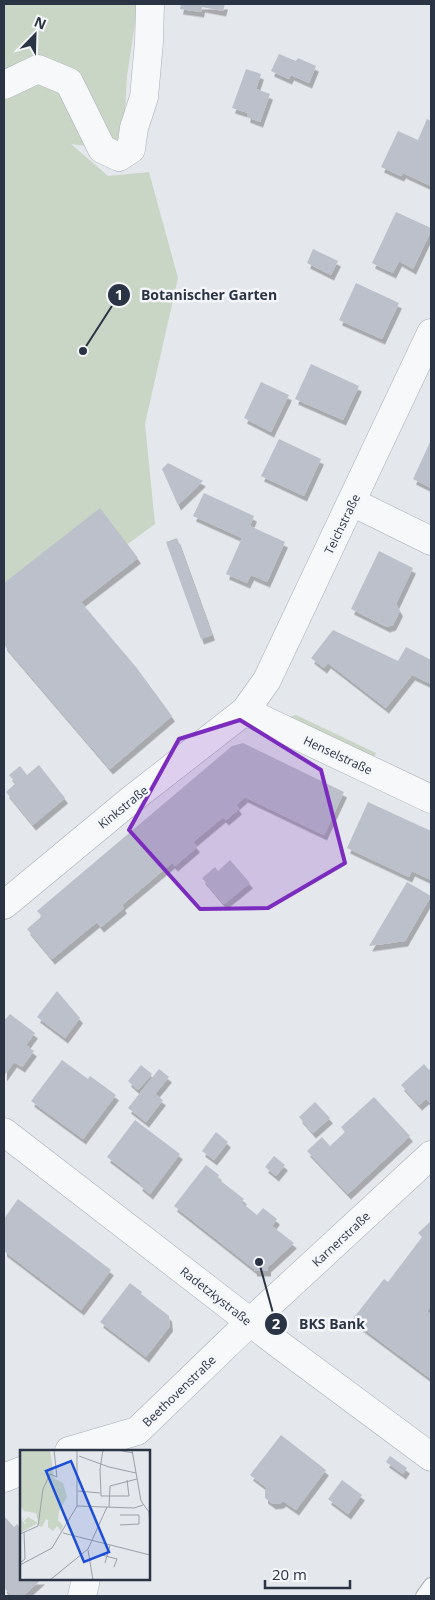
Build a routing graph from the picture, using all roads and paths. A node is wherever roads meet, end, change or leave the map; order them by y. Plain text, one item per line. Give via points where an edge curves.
1 (150, 4) edge
2 (4, 84) edge
3 (431, 333) edge
4 (352, 502) junction
5 (431, 541) edge
6 (245, 711) junction
7 (431, 799) edge
8 (4, 905) edge
9 (4, 1132) edge
10 (431, 1155) edge
11 (250, 1322) junction
12 (132, 1441) edge
13 (75, 1450) edge
14 (431, 1457) edge
15 (20, 1471) edge
16 (4, 1478) edge
17 (86, 1580) edge
18 (431, 1585) edge
19 (82, 1596) edge
20 (422, 1596) edge

1 - 2 street via 144,97 131,148 119,157 102,149 69,82 38,69
3 - 4 street, Teichstraße
4 - 5 street
4 - 6 street, Teichstraße via 267,680
6 - 7 street, Henselstraße
6 - 8 street, Kinkstraße
9 - 11 street, Radetzkystraße
10 - 11 street, Karnerstraße
11 - 12 street, Beethovenstraße
11 - 14 street, Radetzkystraße
12 - 13 street, Beethovenstraße
15 - 16 street
17 - 19 street
18 - 20 lane

